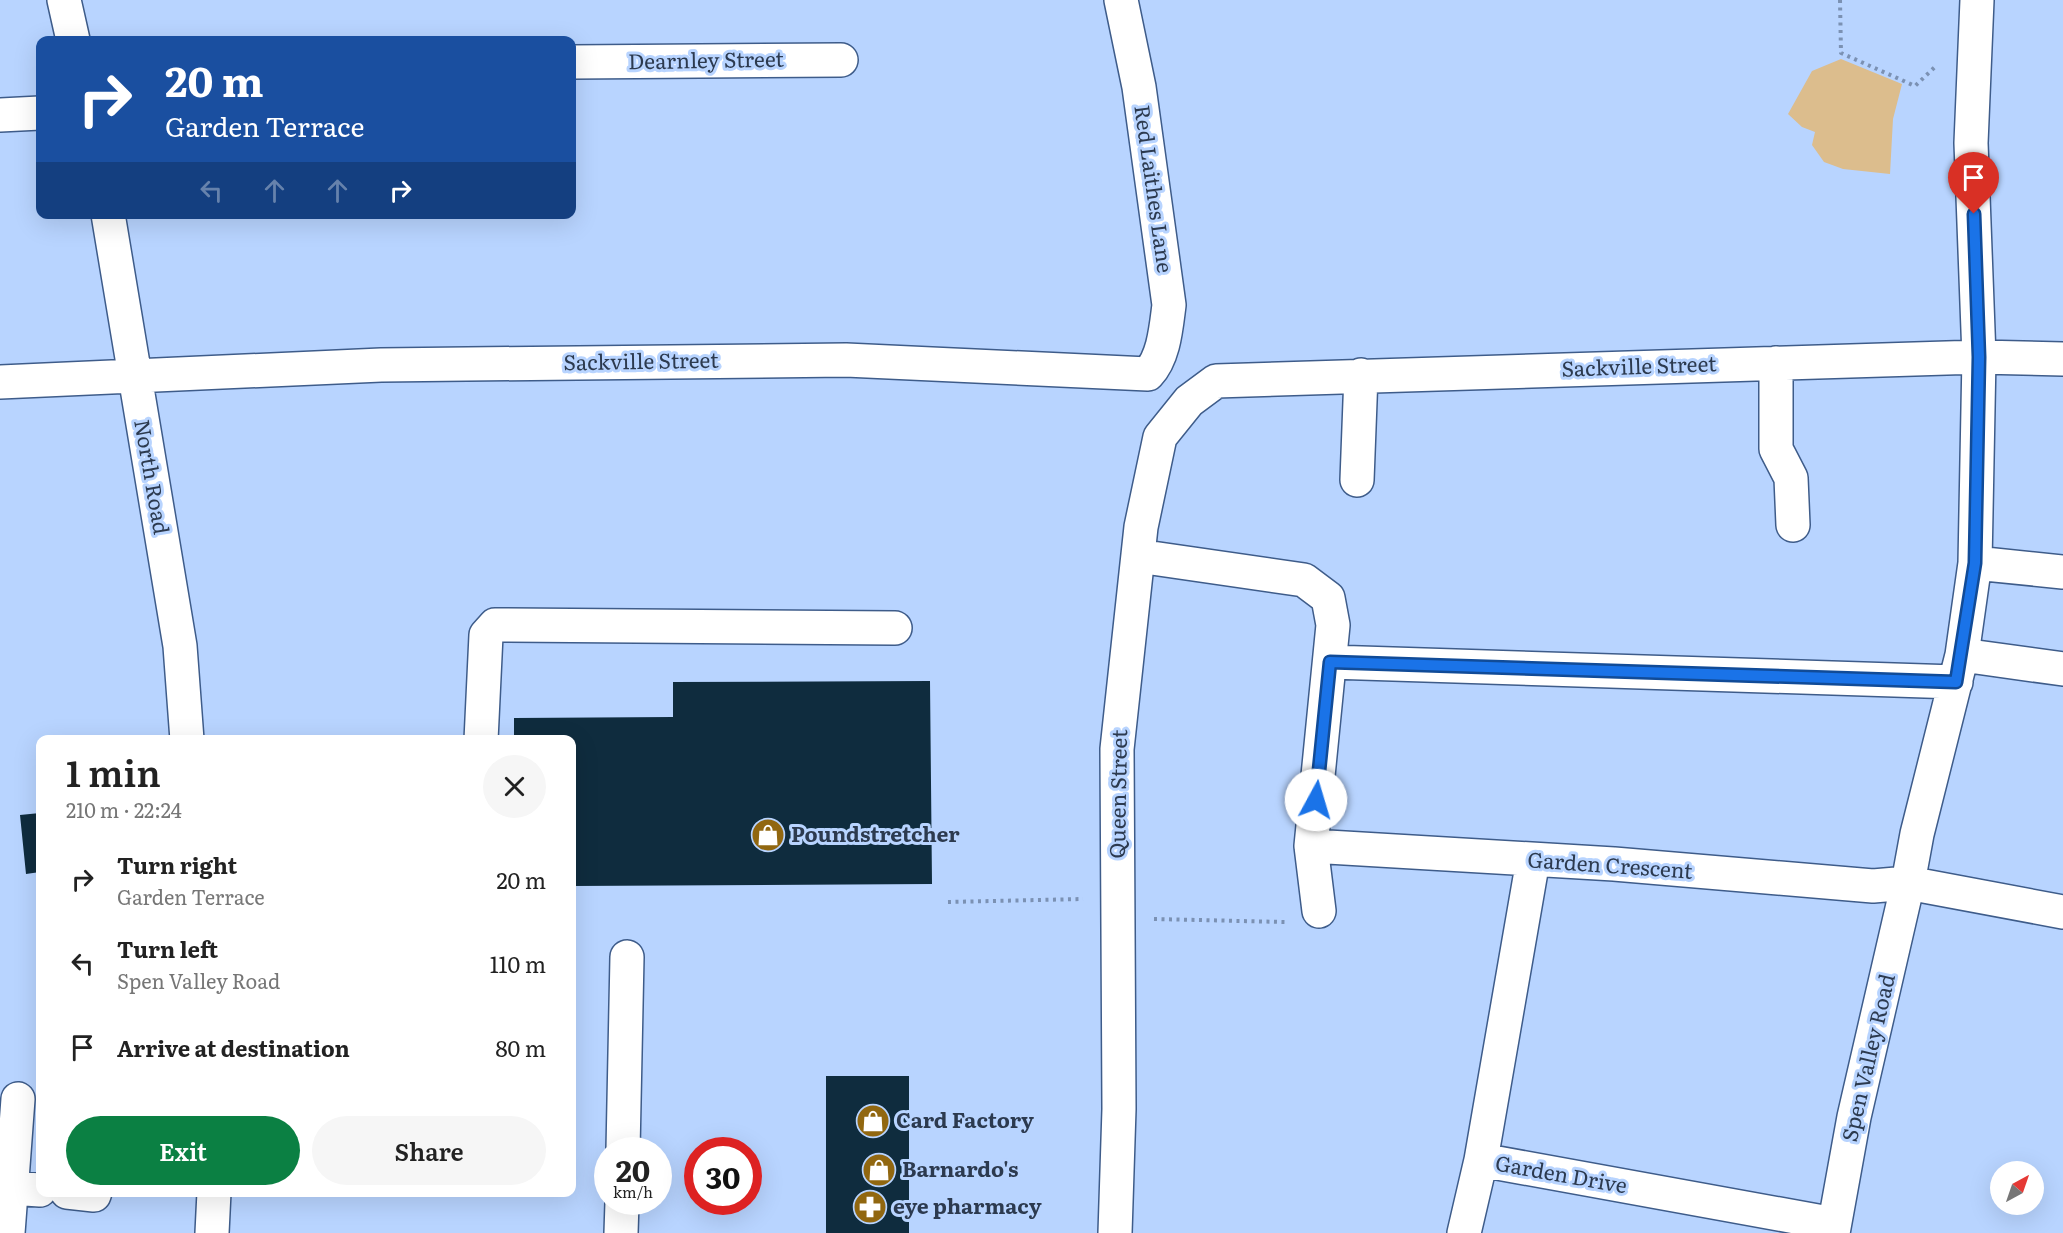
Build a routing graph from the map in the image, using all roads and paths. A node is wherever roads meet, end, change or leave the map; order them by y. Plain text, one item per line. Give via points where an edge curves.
1 (64, 0) edge
2 (1121, 0) edge
3 (1840, 0) edge
4 (1977, 0) edge
5 (1976, 32) junction
6 (72, 36) edge
7 (841, 60) dead end
8 (576, 62) edge
9 (36, 113) edge
10 (0, 115) edge
11 (109, 219) edge
12 (1979, 357) junction
13 (2063, 359) edge
14 (1776, 363) junction
15 (1148, 374) joint
16 (134, 375) junction
17 (1361, 375) junction
18 (1216, 381) joint
19 (0, 382) edge
20 (1357, 480) dead end
21 (1793, 525) dead end
22 (1138, 556) junction
23 (1975, 563) junction
24 (2063, 572) edge
25 (895, 628) dead end
26 (1330, 662) junction
27 (1959, 668) junction
28 (2063, 669) edge
29 (187, 735) edge
30 (481, 735) edge
31 (1311, 846) junction
32 (1533, 860) junction
33 (1908, 884) junction
34 (948, 902) dead end
35 (1319, 910) joint
36 (2063, 912) edge
37 (1118, 918) junction
38 (627, 957) dead end
39 (18, 1099) dead end
40 (623, 1137) edge
41 (1481, 1160) junction
42 (26, 1189) edge
43 (214, 1197) edge
44 (622, 1215) edge
45 (1833, 1228) edge
46 (8, 1233) edge
47 (212, 1233) edge
48 (621, 1233) edge
49 (1115, 1233) edge
50 (1464, 1233) edge

1 - 6 street
2 - 15 street, Red Laithes Lane via 1139,87 1169,305 1165,337
3 - 5 path via 1840,53 1915,86
4 - 5 street, Spen Valley Road
5 - 12 street, Spen Valley Road via 1971,143
7 - 8 street, Dearnley Street
9 - 10 street
11 - 16 street, North Road
12 - 13 street, Sackville Street
12 - 14 street, Sackville Street
12 - 23 street, Spen Valley Road
14 - 17 street, Sackville Street
14 - 21 street via 1776,449 1791,478
15 - 16 street, Sackville Street via 846,360 381,365
16 - 19 street, Sackville Street
16 - 29 street, North Road via 180,646
17 - 18 street, Sackville Street
17 - 20 street
18 - 22 street, Queen Street via 1189,401 1160,437
22 - 26 street via 1304,580 1328,598 1333,625
22 - 37 street, Queen Street via 1117,750
23 - 24 street
23 - 27 street, Spen Valley Road
25 - 30 street via 495,625 486,635
26 - 27 street
26 - 31 street
27 - 28 street
27 - 33 street, Spen Valley Road
31 - 32 street, Garden Crescent
31 - 35 street
32 - 33 street, Garden Crescent via 1873,886
32 - 41 street, Garden Drive
33 - 36 street
33 - 45 street, Spen Valley Road via 1854,1117
34 - 37 path via 1086,899
35 - 37 path via 1292,922
37 - 49 street, Queen Street
38 - 40 street
39 - 42 street
41 - 45 street, Garden Drive
41 - 50 street
42 - 46 street
43 - 47 street
44 - 48 street

